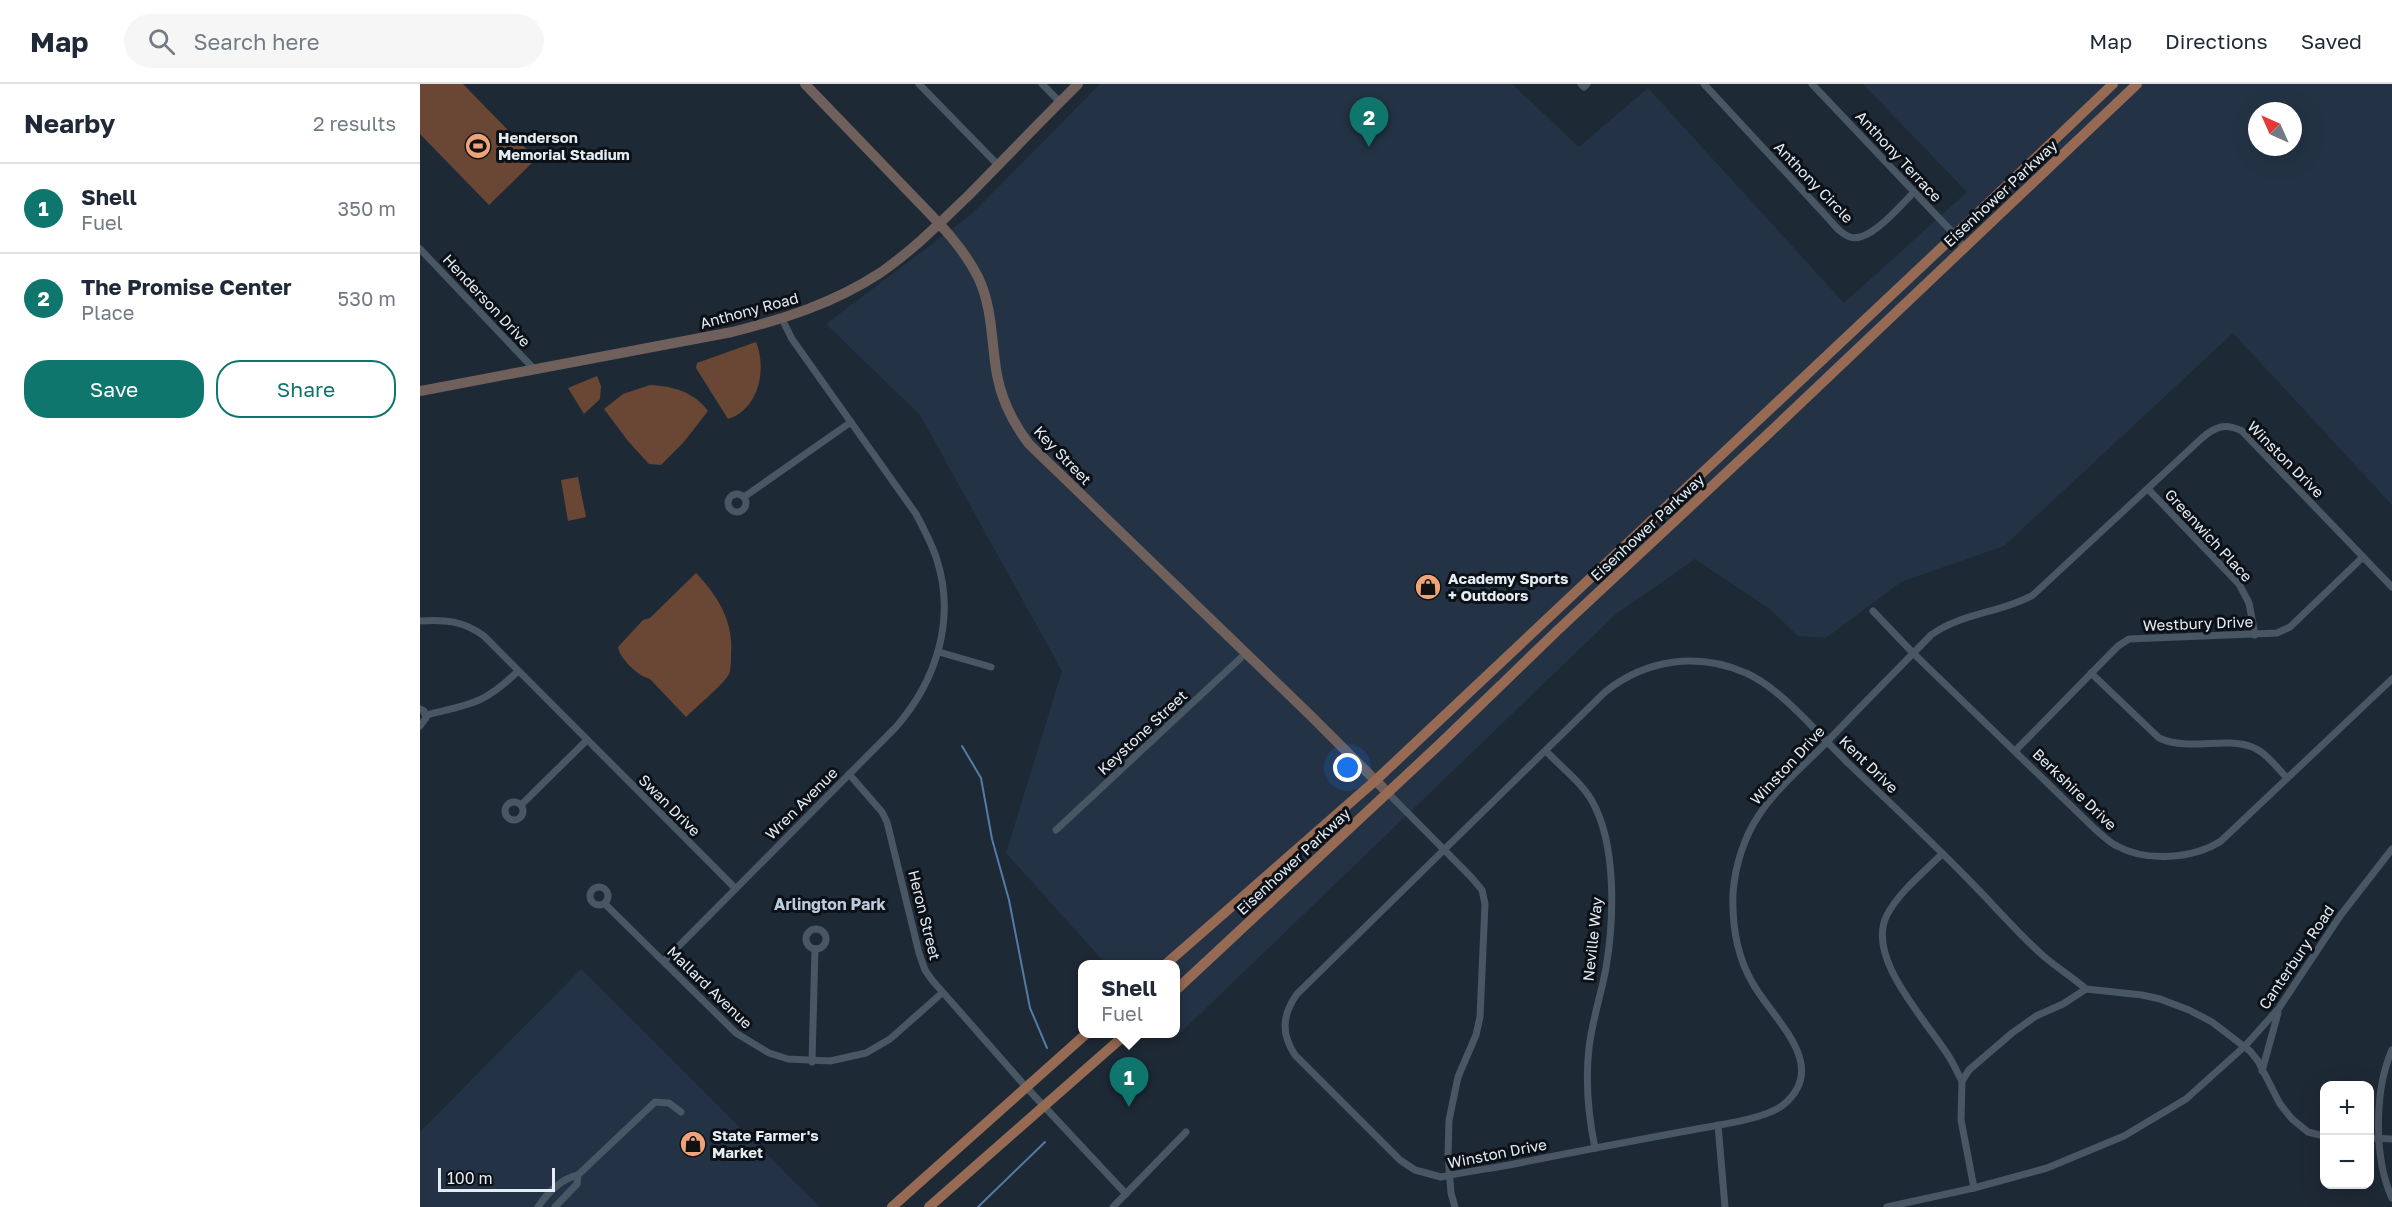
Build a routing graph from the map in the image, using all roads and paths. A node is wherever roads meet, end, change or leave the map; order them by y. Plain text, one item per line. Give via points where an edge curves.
1 (805, 84) edge
2 (919, 84) edge
3 (1042, 84) edge
4 (1078, 84) edge
5 (1581, 84) edge
6 (1587, 84) edge
7 (1704, 84) edge
8 (1812, 84) edge
9 (2113, 84) edge
10 (2136, 84) edge
11 (1060, 102) junction
12 (998, 165) junction
13 (1914, 192) junction
14 (939, 224) junction
15 (1956, 235) junction
16 (1964, 248) junction
17 (420, 249) edge
18 (782, 319) junction
19 (534, 369) junction
20 (420, 391) edge
21 (851, 422) junction
22 (2148, 489) junction
23 (744, 497) dead end
24 (2363, 557) junction
25 (2392, 587) edge
26 (1873, 610) dead end
27 (420, 621) edge
28 (2254, 635) junction
29 (939, 652) junction
30 (1246, 653) junction
31 (1913, 653) junction
32 (991, 667) dead end
33 (518, 671) junction
34 (2091, 673) junction
35 (2392, 679) edge
36 (420, 709) edge
37 (426, 715) junction
38 (420, 726) edge
39 (587, 740) junction
40 (1826, 742) junction
41 (1546, 751) junction
42 (2015, 751) junction
43 (849, 774) junction
44 (2288, 778) junction
45 (1376, 780) junction
46 (1388, 793) junction
47 (521, 805) dead end
48 (1056, 830) dead end
49 (2392, 849) edge
50 (1444, 850) junction
51 (1942, 854) junction
52 (735, 888) junction
53 (604, 904) dead end
54 (815, 949) dead end
55 (1171, 960) edge
56 (664, 961) junction
57 (1180, 986) edge
58 (2086, 989) junction
59 (942, 993) junction
60 (2279, 1008) junction
61 (1081, 1038) edge
62 (1121, 1038) edge
63 (2245, 1046) junction
64 (2392, 1050) edge
65 (812, 1062) junction
66 (2262, 1071) junction
67 (1962, 1081) junction
68 (1026, 1087) junction
69 (1044, 1106) junction
70 (681, 1112) dead end
71 (1718, 1125) junction
72 (1186, 1132) dead end
73 (2321, 1135) edge
74 (2374, 1138) edge
75 (2379, 1138) junction
76 (2392, 1139) edge
77 (1595, 1148) junction
78 (578, 1174) junction
79 (1450, 1175) junction
80 (1974, 1188) junction
81 (1126, 1194) junction
82 (2392, 1198) edge
83 (538, 1207) edge
84 (555, 1207) edge
85 (892, 1207) edge
86 (929, 1207) edge
87 (1113, 1207) edge
88 (1455, 1207) edge
89 (1725, 1207) edge
90 (1887, 1207) edge

1 - 14 street, Key Street
2 - 12 street
3 - 11 street
4 - 11 street, Anthony Road
5 - 6 street
7 - 13 street, Anthony Circle via 1843,234 1867,237
8 - 13 street, Anthony Terrace
9 - 15 main road, Eisenhower Parkway
10 - 16 main road, Eisenhower Parkway
11 - 12 street, Anthony Road
12 - 14 street, Anthony Road
13 - 15 street, Anthony Terrace
14 - 18 street, Anthony Road via 879,273 825,303
14 - 30 street, Key Street via 978,278 990,319 1002,396 1021,433
15 - 16 street, Anthony Terrace
15 - 45 main road, Eisenhower Parkway
16 - 46 main road, Eisenhower Parkway
17 - 19 street, Henderson Drive
18 - 19 street, Anthony Road via 725,334
18 - 21 street, Wren Avenue
19 - 20 street, Anthony Road
21 - 23 street
21 - 29 street, Wren Avenue via 916,514 938,562 944,613
22 - 24 street, Winston Drive via 2214,428 2232,427 2242,431
22 - 28 street, Greenwich Place via 2239,584 2249,603
22 - 31 street, Winston Drive via 2033,595 1940,628
24 - 25 street, Winston Drive
24 - 28 street, Westbury Drive via 2290,627 2277,633
26 - 31 street, Berkshire Drive
27 - 33 street, Swan Drive via 450,621 474,628
28 - 34 street, Westbury Drive via 2134,638 2118,646
29 - 32 street
29 - 43 street, Wren Avenue via 924,689 909,712
30 - 45 street, Key Street
30 - 48 street, Keystone Street
31 - 40 street, Winston Drive
31 - 42 street, Berkshire Drive
33 - 37 street via 499,690 478,702
33 - 39 street, Swan Drive
34 - 42 street, Westbury Drive
34 - 44 street via 2159,738 2182,745 2253,747
35 - 44 street, Berkshire Drive
36 - 37 street
37 - 38 street
39 - 47 street
39 - 52 street, Swan Drive
40 - 41 street, Kent Drive via 1761,681 1730,667 1688,660 1645,669 1617,683
40 - 51 street, Kent Drive
40 - 71 street, Winston Drive via 1760,814 1741,853 1733,891 1737,939 1744,965 1766,1005 1792,1038 1800,1054 1801,1077 1794,1093 1772,1112
41 - 50 street, Kent Drive
41 - 77 street, Neville Way via 1593,802 1605,837 1610,875 1606,968 1592,1025 1587,1067 1587,1103
42 - 44 street, Berkshire Drive via 2115,845 2141,854 2197,852 2214,845
43 - 52 street, Wren Avenue
43 - 59 street, Heron Street via 887,822 919,953 925,970
45 - 46 street, Key Street
45 - 55 main road, Eisenhower Parkway
46 - 50 street
46 - 57 main road, Eisenhower Parkway
49 - 60 street, Canterbury Road via 2327,935
50 - 79 street via 1482,890 1485,904 1480,1017 1452,1100
50 - 79 street, Winston Drive via 1297,994 1289,1005 1284,1029 1295,1055 1400,1160 1427,1174
51 - 58 street, Kent Drive via 2038,951
51 - 67 street via 1892,908 1884,921 1882,937 1904,993
52 - 56 street, Wren Avenue
53 - 56 street, Mallard Avenue
54 - 65 street
56 - 65 street, Mallard Avenue via 747,1041 769,1053
58 - 63 street via 2142,995 2178,1005 2212,1022
58 - 67 street via 2012,1033 1969,1070
59 - 65 street, Mallard Avenue via 875,1048 850,1058
59 - 68 street, Heron Street
60 - 63 street, Canterbury Road
60 - 66 street
61 - 68 main road
62 - 69 main road
63 - 66 street
63 - 80 street, Canterbury Road via 2186,1099 2124,1136 2047,1168
64 - 75 street via 2380,1090
66 - 73 street via 2292,1119 2308,1132
67 - 80 street via 1961,1120
68 - 69 street, Heron Street
68 - 85 main road
69 - 81 street, Heron Street
69 - 86 main road
70 - 78 street via 669,1103 655,1102
71 - 77 street, Winston Drive
71 - 89 street
72 - 81 street
74 - 75 street
75 - 76 street
75 - 82 street
77 - 79 street, Winston Drive
78 - 83 street via 567,1177
78 - 84 street via 577,1185
79 - 88 street
80 - 90 street, Canterbury Road
81 - 87 street

